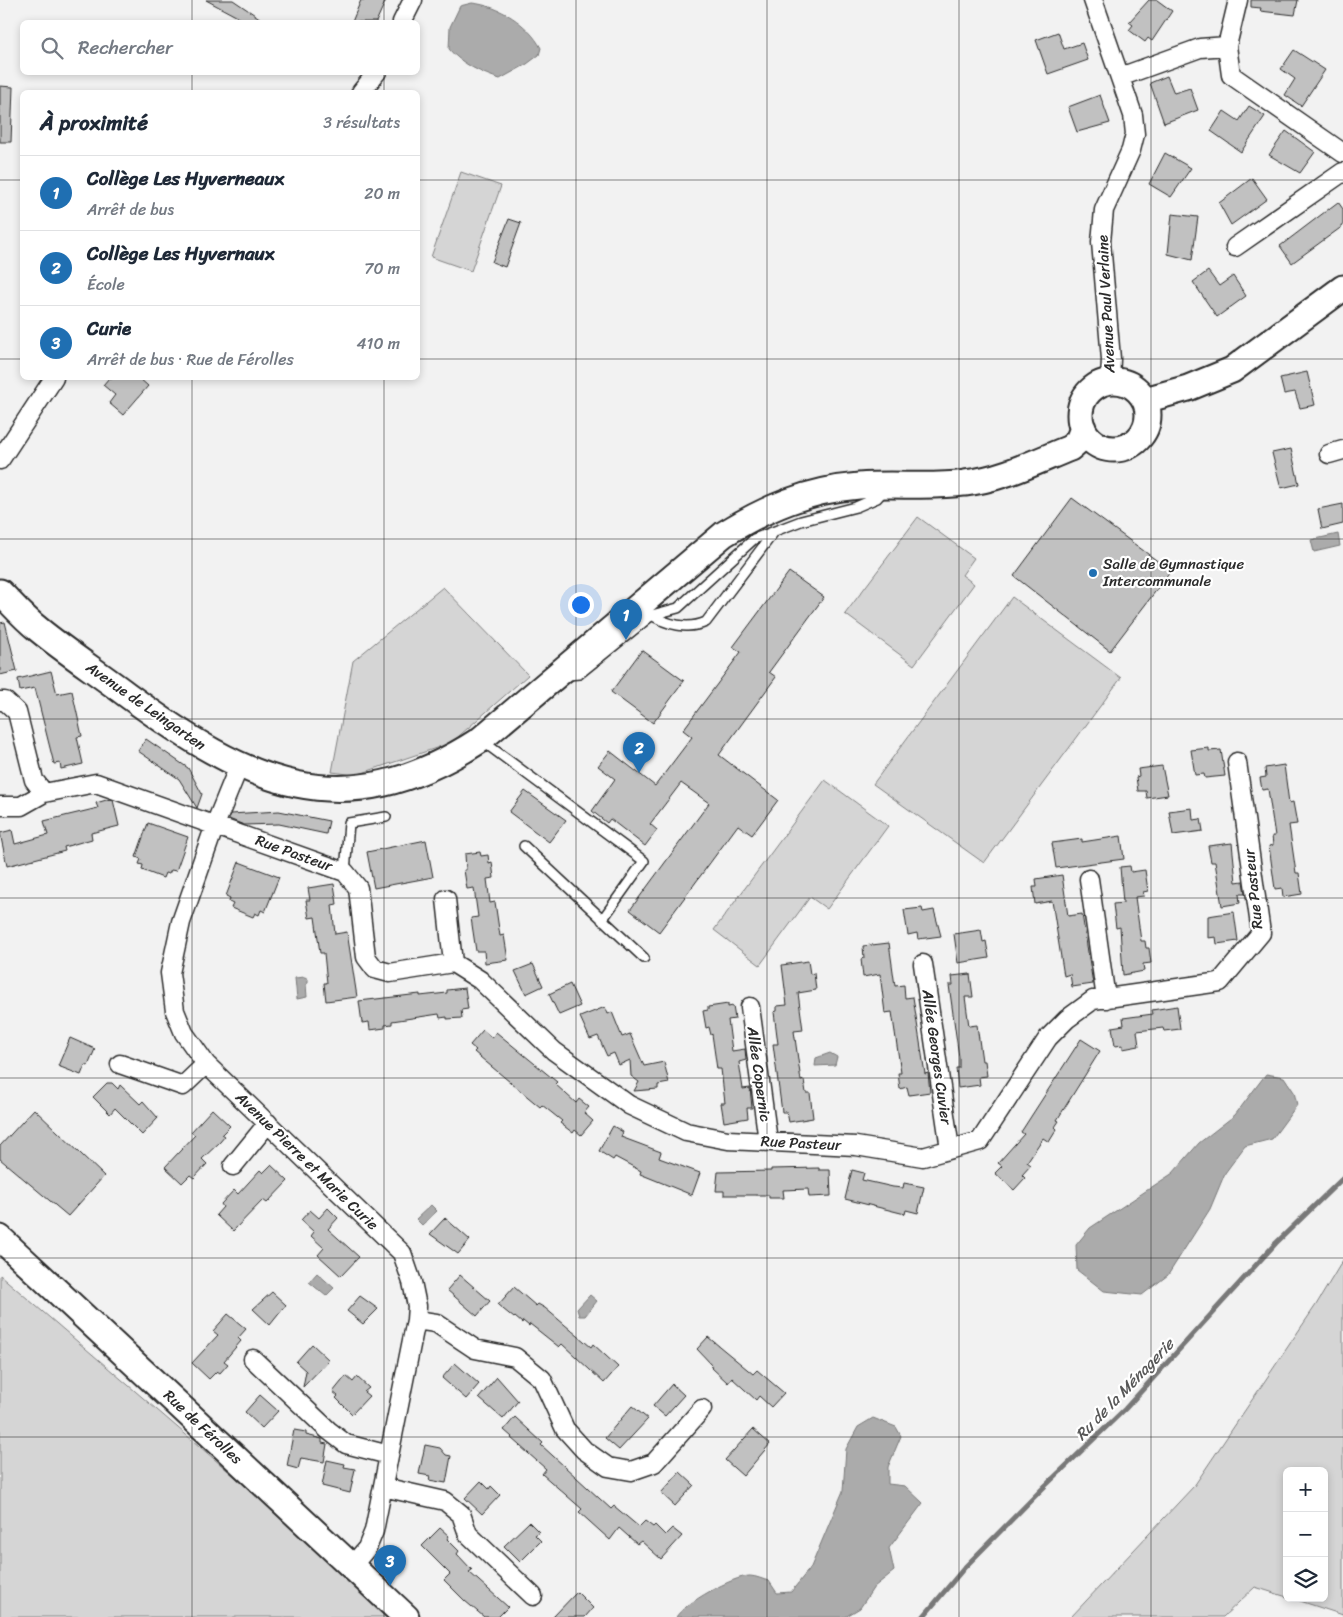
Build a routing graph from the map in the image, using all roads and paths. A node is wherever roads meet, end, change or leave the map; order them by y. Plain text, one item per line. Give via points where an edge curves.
1 (412, 0) edge
2 (1093, 0) edge
3 (1238, 0) edge
4 (403, 20) edge
5 (1227, 46) junction
6 (375, 75) edge
7 (1120, 77) junction
8 (364, 90) edge
9 (1343, 153) edge
10 (1343, 172) edge
11 (1235, 247) dead end
12 (1343, 288) edge
13 (53, 380) edge
14 (1110, 381) junction
15 (1145, 400) junction
16 (1083, 428) junction
17 (0, 460) edge
18 (888, 486) junction
19 (774, 532) junction
20 (0, 592) edge
21 (646, 610) junction
22 (0, 701) edge
23 (480, 740) junction
24 (1237, 762) dead end
25 (239, 766) junction
26 (44, 793) junction
27 (0, 806) edge
28 (386, 818) dead end
29 (215, 824) junction
30 (524, 846) dead end
31 (345, 872) junction
32 (1090, 879) dead end
33 (446, 899) dead end
34 (602, 920) junction
35 (644, 958) dead end
36 (453, 963) junction
37 (924, 964) dead end
38 (1106, 998) junction
39 (750, 1007) dead end
40 (120, 1064) dead end
41 (206, 1064) junction
42 (268, 1123) junction
43 (768, 1141) junction
44 (950, 1149) junction
45 (233, 1166) dead end
46 (0, 1238) edge
47 (416, 1320) junction
48 (253, 1359) dead end
49 (702, 1409) dead end
50 (389, 1455) junction
51 (383, 1487) junction
52 (352, 1566) junction
53 (533, 1596) dead end
54 (406, 1617) edge

1 - 4 street
2 - 7 street, Avenue Paul Verlaine
3 - 5 street
5 - 7 street via 1200,48
5 - 9 street via 1232,75
6 - 8 street
7 - 14 street, Avenue Paul Verlaine via 1135,134 1103,218 1101,242
10 - 11 street
12 - 15 street via 1232,370 1188,388
13 - 17 street
14 - 15 street via 1130,385
14 - 16 street via 1100,384 1085,398 1080,418
15 - 16 street via 1148,409 1145,428 1133,443 1120,448 1104,447 1088,436
16 - 18 street, Avenue de Leingarten via 1078,441 1070,448 1000,475 967,483
18 - 19 lane via 877,498 856,507
18 - 21 street, Avenue de Leingarten via 821,491 792,498 750,517 724,534
19 - 21 lane via 754,539 678,608
19 - 21 lane via 706,622 686,626 667,623
20 - 25 street, Avenue de Leingarten via 36,628 163,721 207,750
21 - 23 street, Avenue de Leingarten via 557,676
22 - 26 street via 5,701 17,712 34,780
23 - 25 street, Avenue de Leingarten via 453,758 374,786 333,789 292,784 269,779
23 - 34 lane via 644,861
24 - 38 street, Rue Pasteur via 1261,933 1220,982
25 - 29 street, Avenue Pierre et Marie Curie
26 - 27 street, Rue Pasteur via 21,806
26 - 29 street, Rue Pasteur via 96,782
28 - 31 lane via 349,823
29 - 31 street, Rue Pasteur
29 - 41 street, Avenue Pierre et Marie Curie via 181,922 170,972 175,1011 184,1033
30 - 34 lane
31 - 36 street, Rue Pasteur via 358,888 366,957 375,969 390,972
32 - 38 street
33 - 36 street
34 - 35 lane
36 - 43 street, Rue Pasteur via 480,980 554,1051 629,1105 686,1132 728,1140
37 - 44 street, Allée Georges Cuvier
38 - 44 street, Rue Pasteur via 1093,1000 1048,1038 980,1141
39 - 43 street, Allée Copernic
40 - 41 street via 183,1086
41 - 42 street, Avenue Pierre et Marie Curie
42 - 45 street
42 - 47 street, Avenue Pierre et Marie Curie via 402,1252 417,1306
43 - 44 street, Rue Pasteur via 856,1146 924,1157
46 - 52 street, Rue de Férolles
47 - 49 street via 436,1323 475,1349 515,1357 542,1379 565,1429 584,1450 608,1467 631,1471 654,1463
47 - 50 street, Avenue Pierre et Marie Curie
48 - 50 street via 346,1444
50 - 51 street, Avenue Pierre et Marie Curie
51 - 52 street, Avenue Pierre et Marie Curie via 368,1548
51 - 53 street via 445,1501 461,1514 468,1534
52 - 54 street, Rue de Férolles

